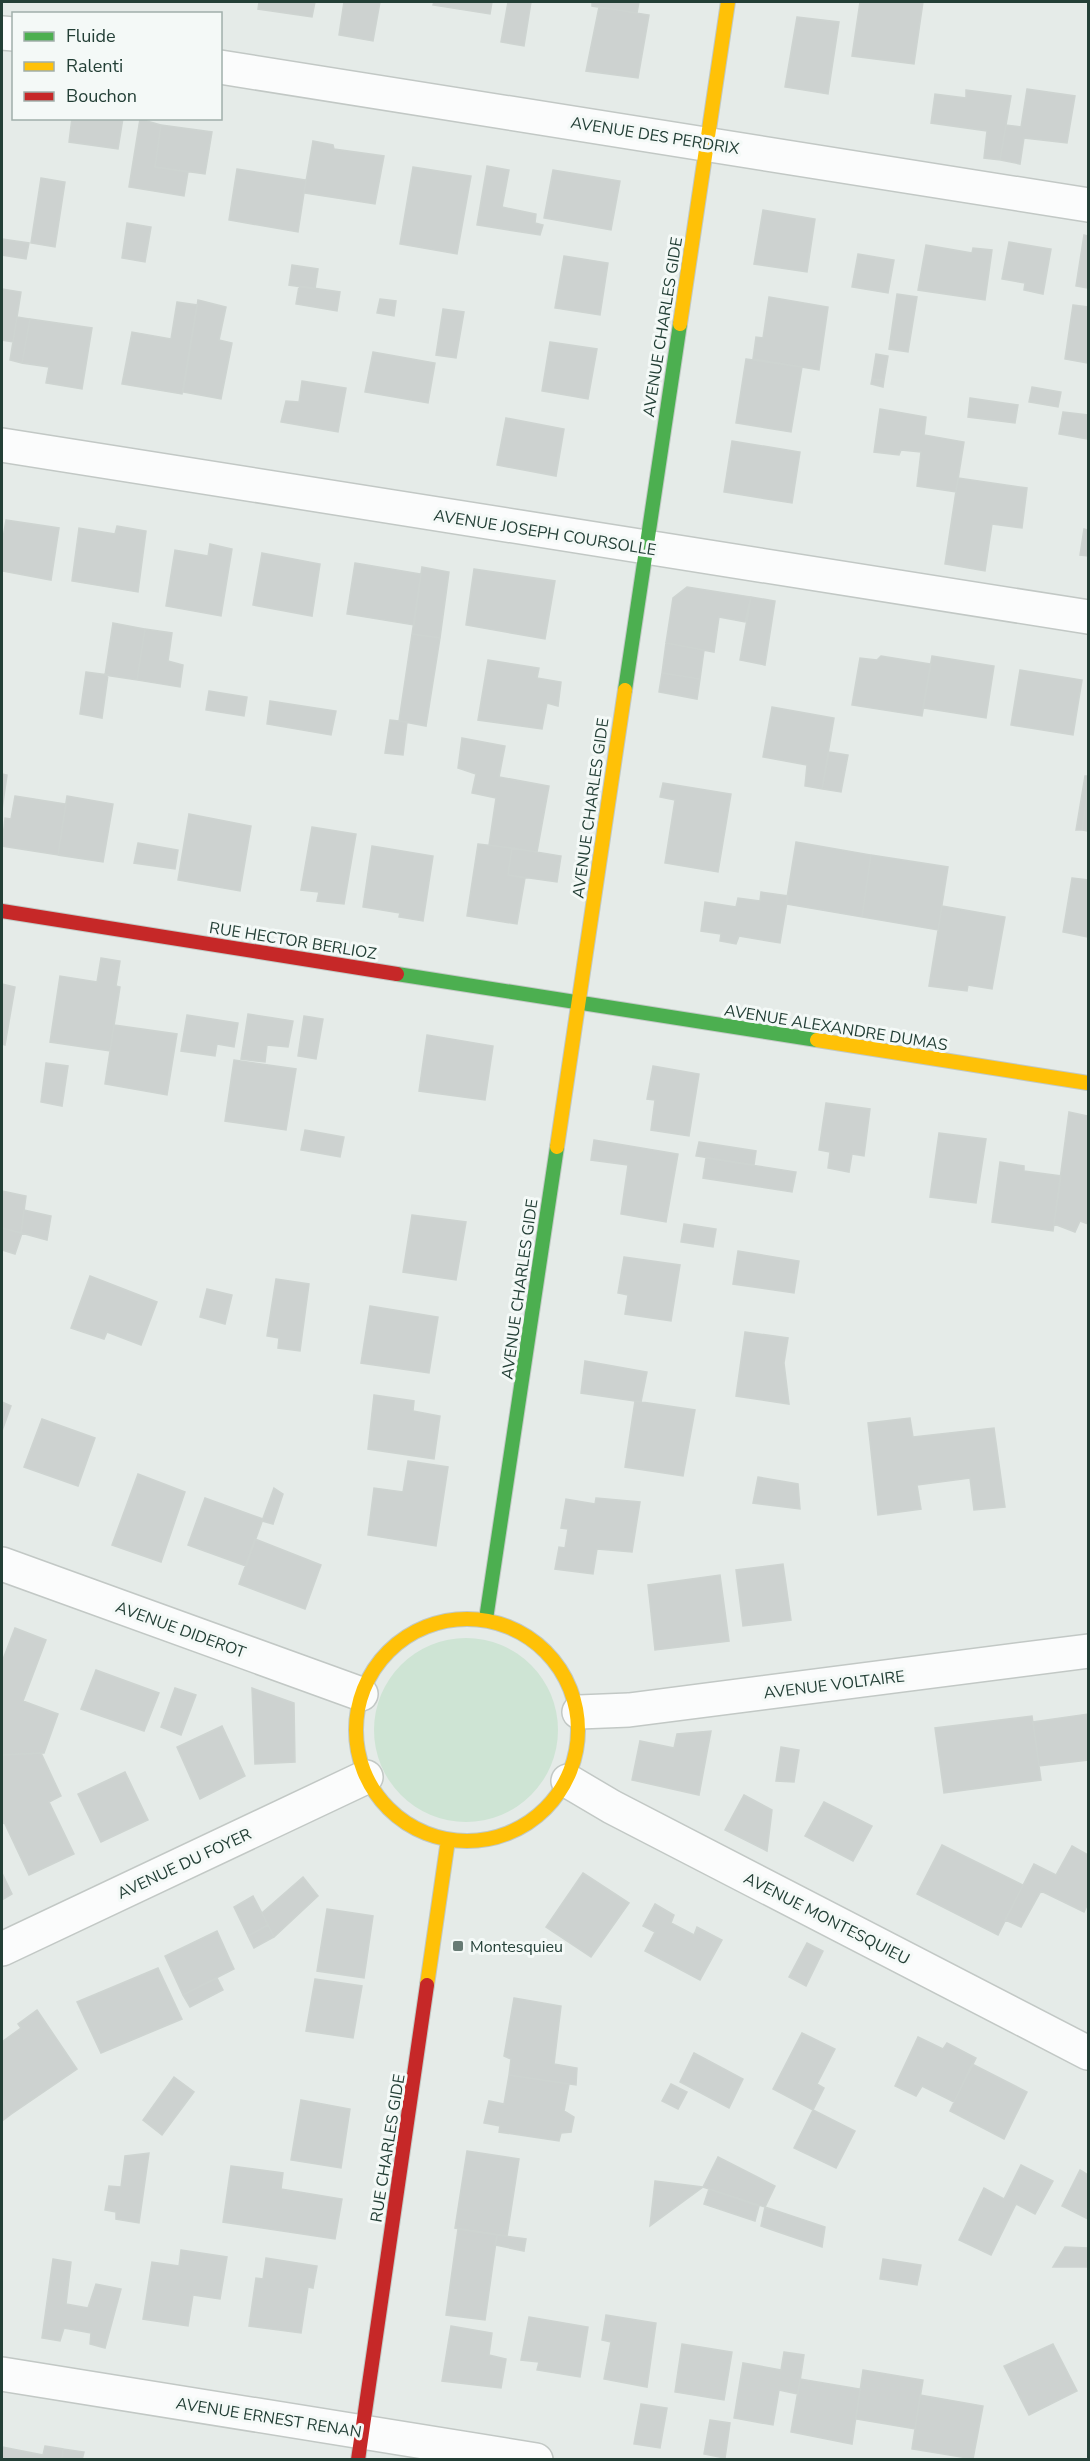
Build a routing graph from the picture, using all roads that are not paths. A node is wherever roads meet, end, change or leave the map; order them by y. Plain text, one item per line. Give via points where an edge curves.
1 (728, 2) edge
2 (222, 67) edge
3 (707, 144) junction
4 (1089, 205) edge
5 (2, 446) edge
6 (645, 548) junction
7 (1089, 616) edge
8 (2, 911) edge
9 (579, 1002) junction
10 (1089, 1083) edge
11 (2, 1564) edge
12 (486, 1619) junction
13 (1089, 1651) edge
14 (361, 1694) junction
15 (579, 1712) junction
16 (366, 1778) junction
17 (568, 1781) junction
18 (448, 1840) junction
19 (2, 1949) edge
20 (1089, 2054) edge
21 (2, 2374) edge
22 (360, 2446) edge
23 (536, 2460) edge

1 - 3 street, AVENUE CHARLES GIDE
2 - 3 street, AVENUE DES PERDRIX
3 - 4 street, AVENUE DES PERDRIX
3 - 6 street, AVENUE CHARLES GIDE
5 - 6 street, AVENUE JOSEPH COURSOLLE
6 - 7 street, AVENUE JOSEPH COURSOLLE
6 - 9 street, AVENUE CHARLES GIDE
8 - 9 street, RUE HECTOR BERLIOZ
9 - 10 street, AVENUE ALEXANDRE DUMAS
9 - 12 street, AVENUE CHARLES GIDE
11 - 14 street, AVENUE DIDEROT
12 - 14 street via 454,1618 424,1626 397,1643 375,1666
12 - 15 street via 519,1631 547,1651 567,1679
13 - 15 street, AVENUE VOLTAIRE via 629,1710
14 - 16 street via 356,1722 357,1751
15 - 17 street via 579,1748
16 - 18 street via 386,1807 415,1829
16 - 19 street, AVENUE DU FOYER
17 - 18 street via 546,1809 518,1830 484,1840
17 - 20 street, AVENUE MONTESQUIEU
18 - 22 street, RUE CHARLES GIDE
21 - 22 street, AVENUE ERNEST RENAN
22 - 23 street, AVENUE ERNEST RENAN

